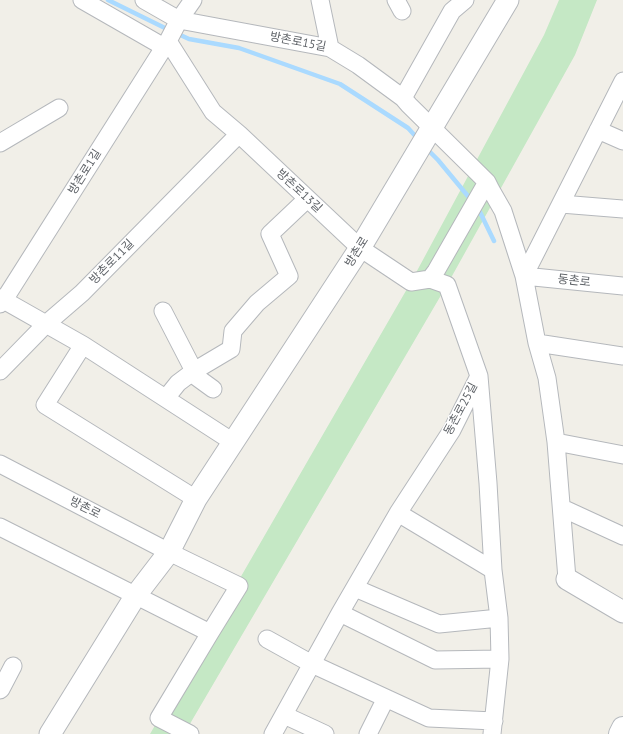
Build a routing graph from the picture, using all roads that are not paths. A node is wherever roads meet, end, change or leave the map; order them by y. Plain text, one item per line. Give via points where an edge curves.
1 (82, 0) edge
2 (144, 0) edge
3 (194, 0) edge
4 (320, 0) edge
5 (465, 0) edge
6 (508, 0) edge
7 (179, 20) junction
8 (167, 42) junction
9 (330, 48) junction
10 (623, 81) edge
11 (403, 98) junction
12 (59, 108) dead end
13 (432, 127) junction
14 (598, 130) junction
15 (239, 134) junction
16 (623, 141) edge
17 (0, 143) edge
18 (487, 182) junction
19 (308, 199) junction
20 (561, 204) junction
21 (623, 209) edge
22 (360, 248) junction
23 (433, 275) junction
24 (524, 276) junction
25 (623, 286) edge
26 (1, 300) edge
27 (163, 311) dead end
28 (46, 324) junction
29 (537, 343) junction
30 (83, 345) junction
31 (623, 356) edge
32 (0, 371) edge
33 (193, 372) junction
34 (479, 376) junction
35 (213, 389) dead end
36 (166, 398) junction
37 (233, 442) junction
38 (556, 442) junction
39 (623, 455) edge
40 (0, 464) edge
41 (196, 499) junction
42 (562, 508) junction
43 (398, 513) junction
44 (0, 527) edge
45 (623, 536) edge
46 (169, 552) junction
47 (494, 570) junction
48 (567, 579) joint
49 (355, 588) junction
50 (136, 595) junction
51 (623, 612) edge
52 (340, 613) junction
53 (499, 618) junction
54 (210, 632) junction
55 (266, 639) dead end
56 (500, 659) junction
57 (312, 664) junction
58 (13, 666) dead end
59 (0, 690) edge
60 (386, 698) junction
61 (284, 715) junction
62 (493, 727) edge
63 (623, 728) edge
64 (50, 734) edge
65 (190, 734) edge
66 (274, 734) edge
67 (325, 734) edge
68 (368, 734) edge
69 (620, 734) edge

1 - 8 street, 방촌로13길
2 - 7 street, 방촌로15길
3 - 7 street
4 - 9 street
5 - 11 street via 452,11
6 - 13 street, 방촌로
7 - 8 street, 방촌로1길
7 - 9 street, 방촌로15길
8 - 15 street, 방촌로13길 via 213,112
8 - 26 street, 방촌로1길
9 - 11 street, 방촌로15길
10 - 14 street
11 - 13 street, 방촌로15길
12 - 17 street
13 - 18 street, 방촌로15길
13 - 22 street, 방촌로
14 - 16 street
14 - 20 street
15 - 19 street, 방촌로13길
15 - 28 street, 방촌로11길 via 82,293
18 - 23 street
18 - 24 street, 방촌로15길 via 503,211
19 - 22 street, 방촌로13길
19 - 33 street via 270,234 289,276 257,303 233,331 231,349
20 - 21 street
20 - 24 street
22 - 23 street, 방촌로13길 via 411,282
22 - 37 street, 방촌로
23 - 34 street via 447,285
24 - 25 street, 동촌로
24 - 29 street, 방촌로15길
26 - 28 street
27 - 33 street
28 - 30 street
28 - 32 street, 방촌로11길
29 - 31 street
29 - 38 street, 방촌로15길 via 547,378
30 - 36 street
30 - 41 street via 45,405
33 - 35 street
33 - 36 street via 178,383
34 - 43 street, 동촌로25길 via 452,430
34 - 47 street, 동촌로25길
36 - 37 street
37 - 41 street, 방촌로
38 - 39 street
38 - 42 street, 방촌로15길
40 - 46 street, 방촌로
41 - 46 street, 방촌로
42 - 45 street
42 - 48 street, 방촌로15길
43 - 47 street
43 - 49 street, 동촌로25길
44 - 50 street
46 - 50 street, 방촌로
46 - 54 street, 방촌로 via 239,586
47 - 53 street, 동촌로25길
48 - 51 street
49 - 52 street, 동촌로25길
49 - 53 street via 439,624
50 - 54 street
50 - 64 street, 방촌로
52 - 56 street via 435,660
52 - 57 street, 동촌로25길
53 - 56 street, 동촌로25길
54 - 65 street, 방촌로 via 159,718
55 - 57 street
56 - 62 street, 동촌로25길
57 - 60 street
57 - 61 street, 동촌로25길
58 - 59 street
60 - 62 street via 429,718
60 - 68 street
61 - 66 street, 동촌로25길
61 - 67 street
63 - 69 main road

